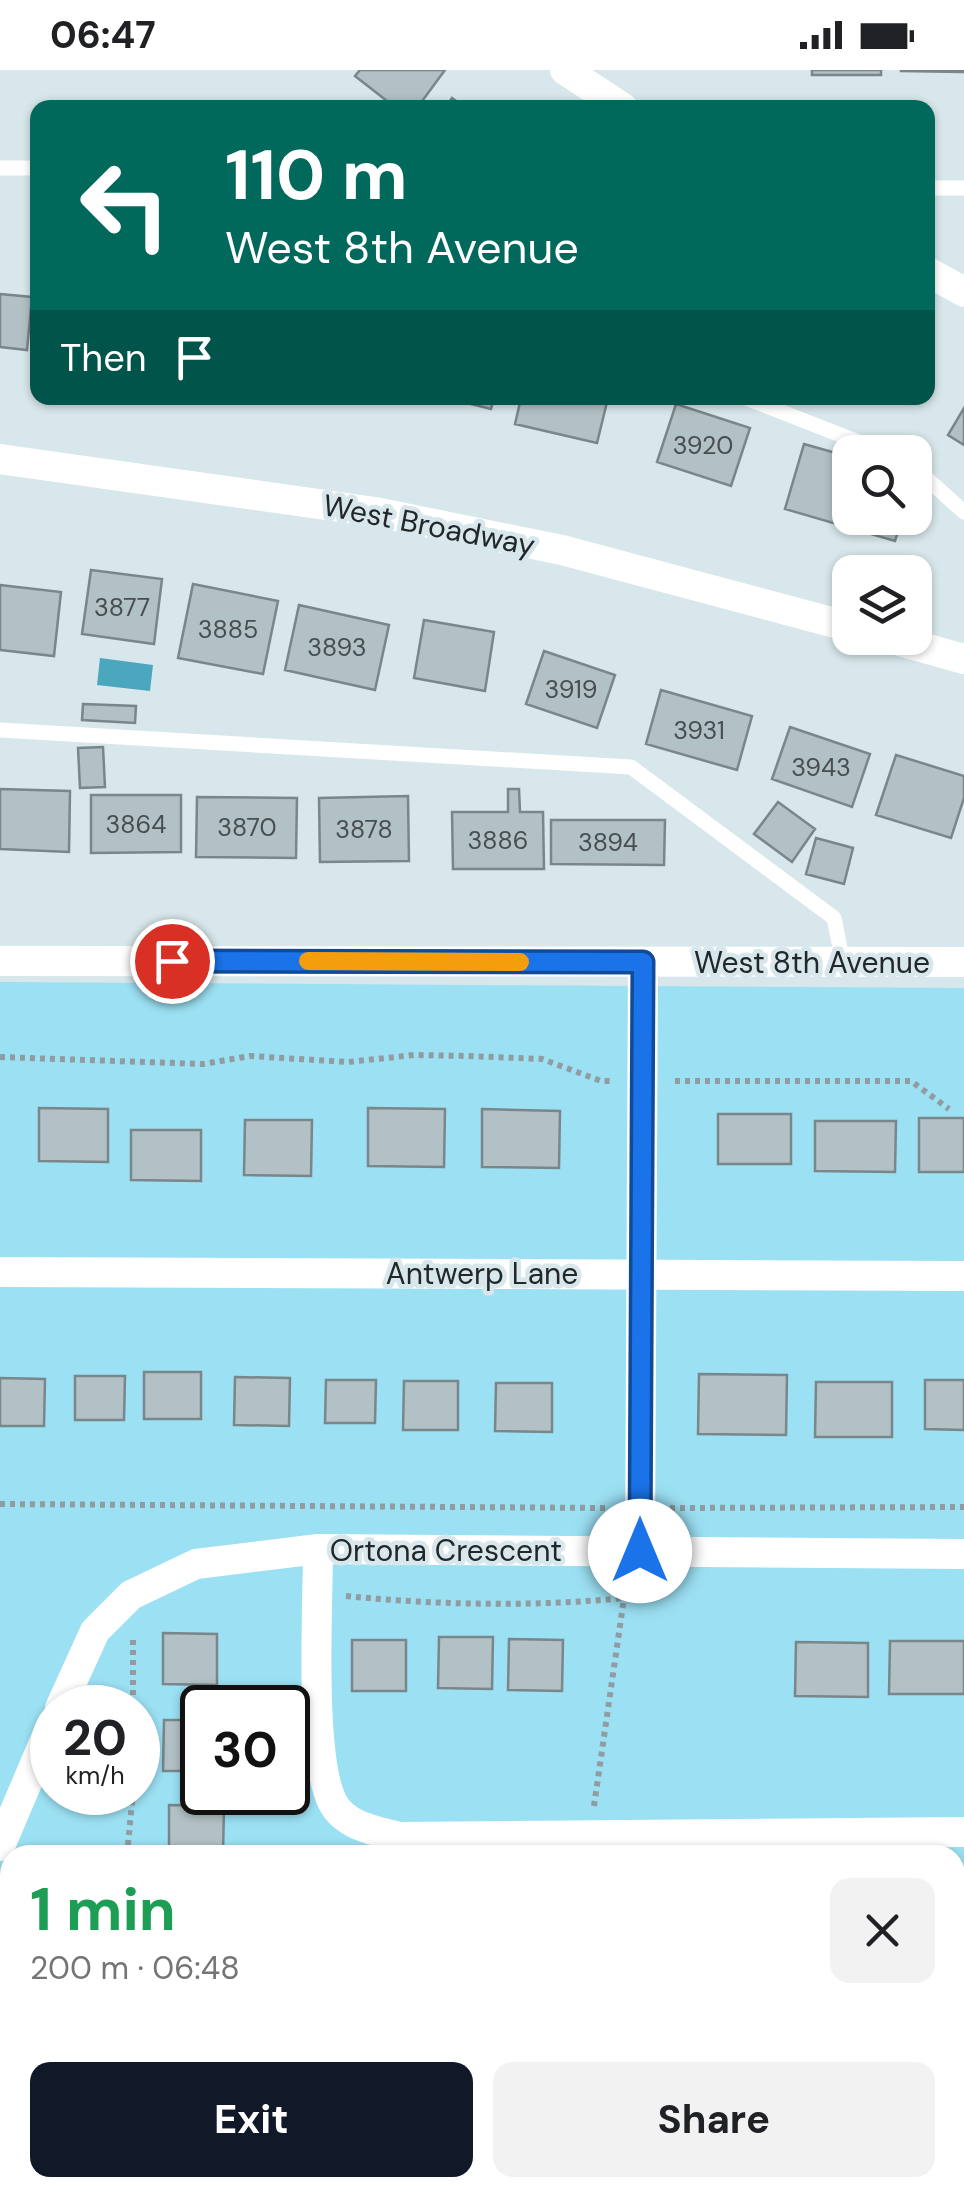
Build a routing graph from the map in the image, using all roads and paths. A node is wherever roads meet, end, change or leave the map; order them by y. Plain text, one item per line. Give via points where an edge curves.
1 (565, 70) edge
2 (611, 100) edge
3 (0, 168) edge
4 (30, 168) edge
5 (935, 188) edge
6 (964, 188) edge
7 (935, 276) edge
8 (964, 292) edge
9 (764, 405) edge
10 (841, 435) edge
11 (0, 459) edge
12 (932, 483) edge
13 (964, 512) edge
14 (832, 621) edge
15 (932, 649) edge
16 (964, 658) edge
17 (0, 730) edge
18 (0, 961) edge
19 (643, 962) junction
20 (843, 962) junction
21 (964, 962) edge
22 (0, 1057) edge
23 (642, 1080) junction
24 (949, 1109) dead end
25 (0, 1272) edge
26 (642, 1274) junction
27 (964, 1276) edge
28 (0, 1504) edge
29 (964, 1507) edge
30 (640, 1508) junction
31 (318, 1550) junction
32 (640, 1551) junction
33 (964, 1554) edge
34 (674, 1586) dead end
35 (71, 1685) edge
36 (30, 1776) edge
37 (131, 1815) edge
38 (964, 1832) edge
39 (590, 1833) junction
40 (632, 1844) edge
41 (0, 1845) edge
42 (128, 1845) edge
43 (397, 1845) edge
44 (414, 1845) edge

1 - 2 street
3 - 4 lane
5 - 6 lane
7 - 8 street
9 - 10 lane
11 - 14 street, West Broadway via 375,512 562,550
12 - 13 lane
15 - 16 street
17 - 20 lane via 630,766 834,918
18 - 19 street, West 8th Avenue
19 - 20 street, West 8th Avenue
19 - 23 street
20 - 21 street, West 8th Avenue
22 - 23 path via 204,1064 250,1056 348,1062 414,1055 524,1058 600,1080
23 - 24 path via 910,1081
23 - 26 street
25 - 26 street, Antwerp Lane
26 - 27 street, Antwerp Lane
26 - 30 street
28 - 30 path
29 - 30 path
30 - 32 street
31 - 32 street, Ortona Crescent
31 - 35 street, Ortona Crescent via 196,1564 131,1595 96,1631
31 - 43 street via 320,1765 334,1806
32 - 33 street, Ortona Crescent
34 - 39 path via 624,1598
36 - 41 street
37 - 42 path
38 - 40 street
39 - 40 street
39 - 44 street

